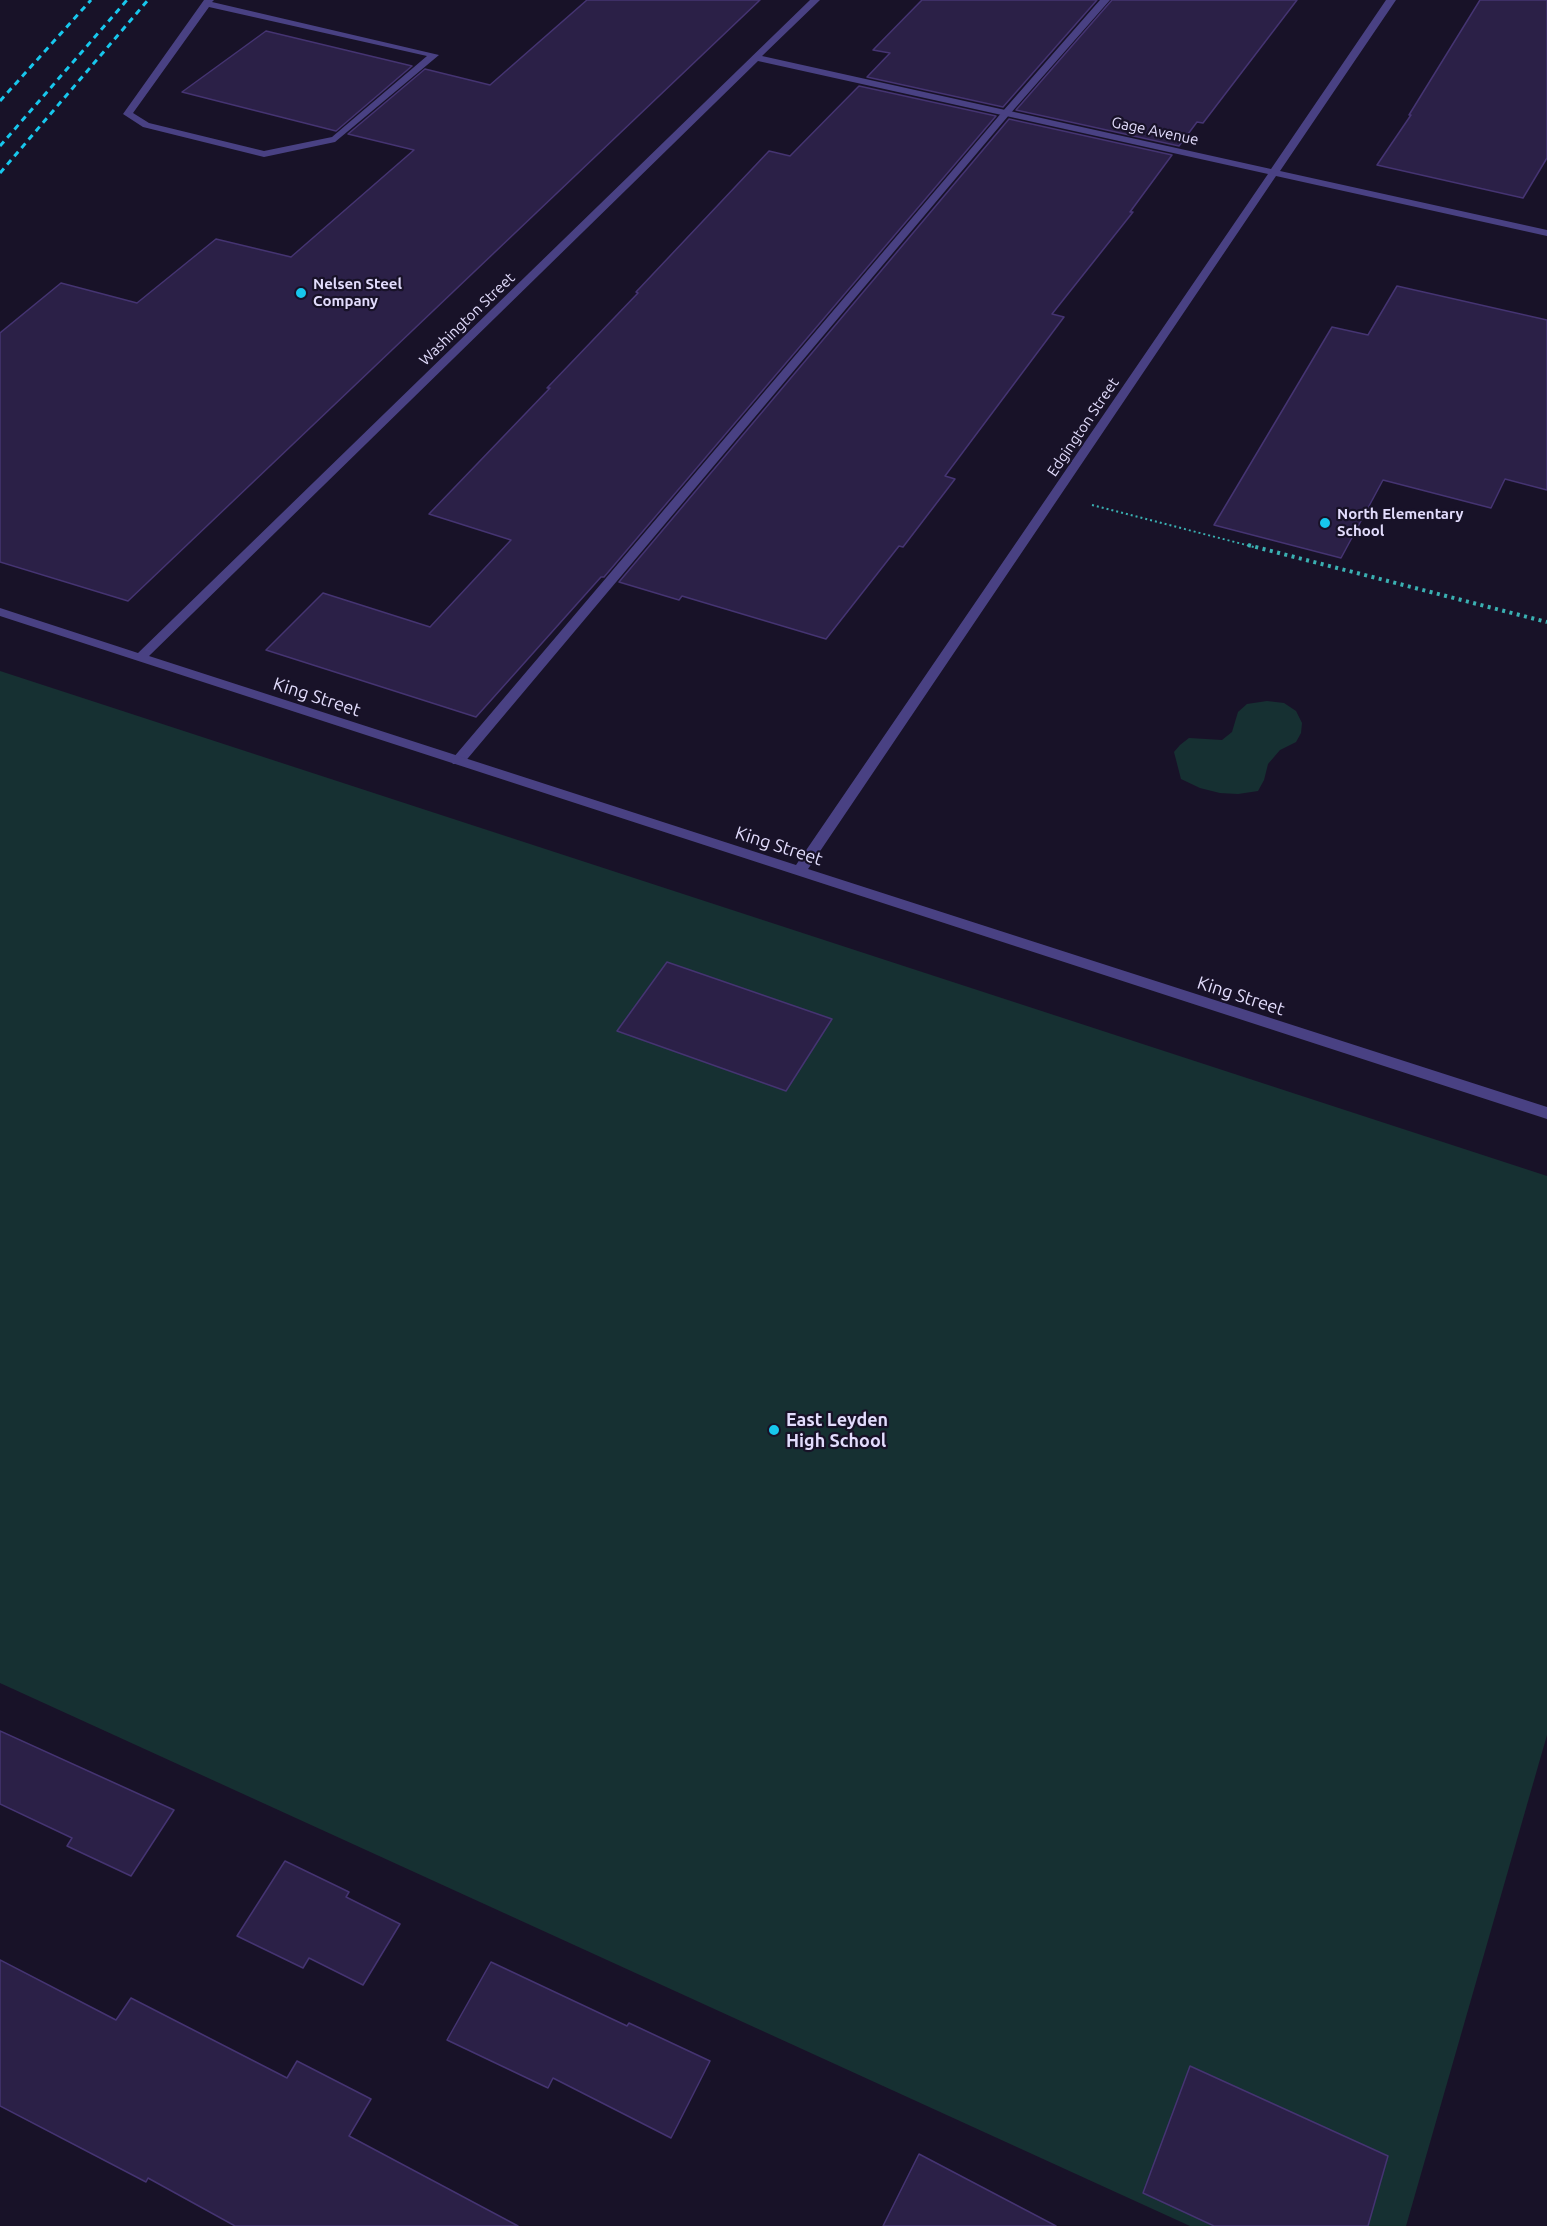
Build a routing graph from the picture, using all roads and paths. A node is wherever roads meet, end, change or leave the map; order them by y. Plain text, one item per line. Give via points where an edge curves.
1 (815, 0) edge
2 (1106, 0) edge
3 (1391, 0) edge
4 (208, 2) edge
5 (757, 58) junction
6 (1006, 113) junction
7 (1274, 172) junction
8 (1547, 232) edge
9 (1054, 495) junction
10 (0, 612) edge
11 (1547, 622) edge
12 (140, 658) junction
13 (458, 761) junction
14 (799, 872) junction
15 (1547, 1113) edge

1 - 5 street, Washington Street
2 - 6 street
3 - 7 street, Edgington Street
4 - 4 street via 309,27 434,55 335,139 264,154 146,125 128,114
5 - 6 street, Gage Avenue
5 - 12 street, Washington Street
6 - 7 street, Gage Avenue
6 - 13 street
7 - 8 street, Gage Avenue
7 - 9 street, Edgington Street
9 - 11 path
9 - 14 street, Edgington Street
10 - 12 street, King Street
12 - 13 street, King Street
13 - 14 street, King Street
14 - 15 street, King Street

